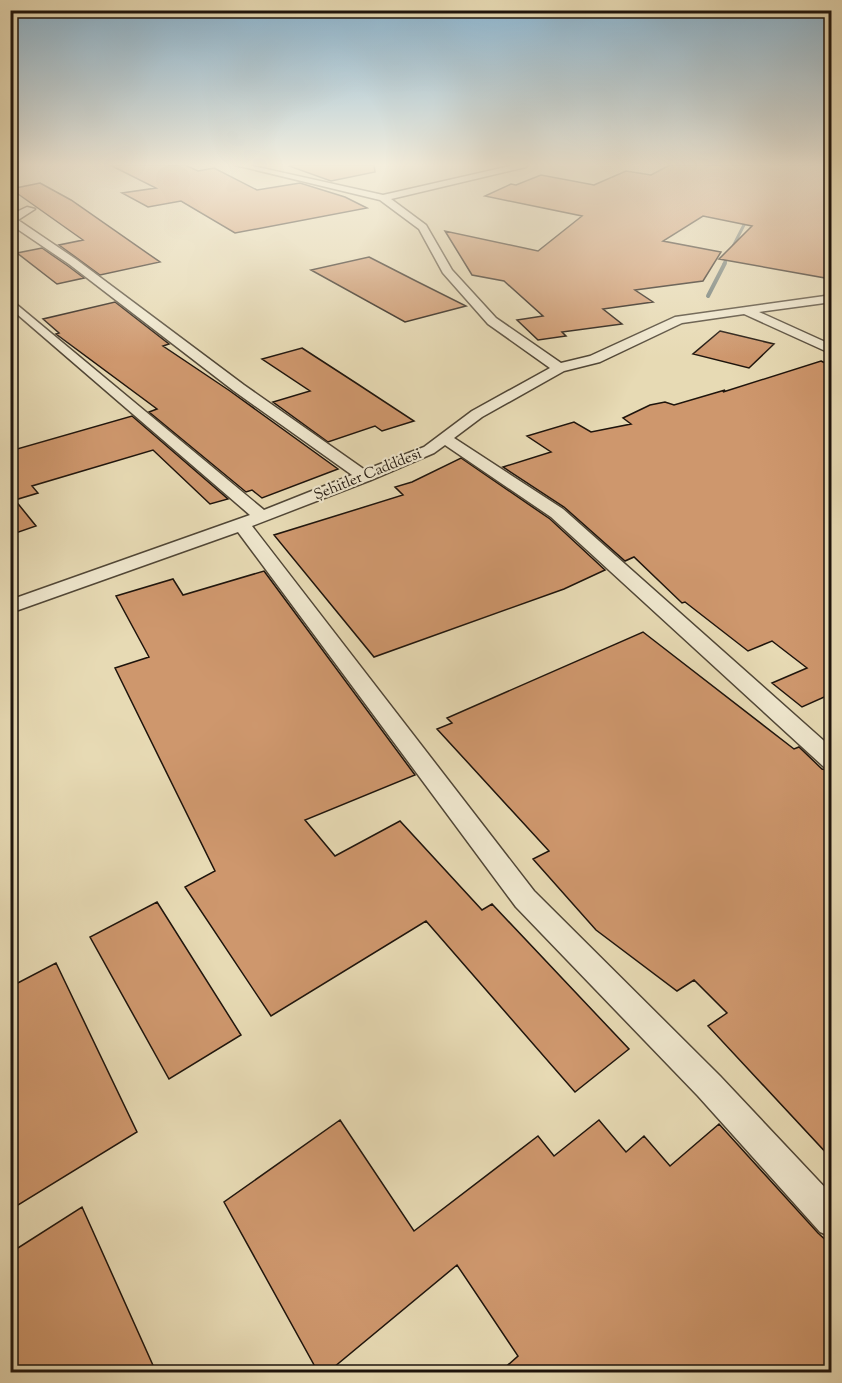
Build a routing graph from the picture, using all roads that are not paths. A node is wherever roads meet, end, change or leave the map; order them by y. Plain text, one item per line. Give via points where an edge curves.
1 (25, 230) edge
2 (424, 230) edge
3 (831, 297) edge
4 (10, 302) edge
5 (745, 310) junction
6 (831, 350) edge
7 (559, 368) junction
8 (444, 438) junction
9 (365, 477) junction
10 (252, 521) junction
11 (10, 607) edge
12 (831, 761) edge
13 (831, 1220) edge

1 - 9 street
2 - 7 street via 447,271 492,321
3 - 5 street, Şehitler Cadddesi
4 - 10 street
5 - 6 street
5 - 7 street, Şehitler Cadddesi via 679,320 595,359
7 - 8 street, Şehitler Cadddesi via 477,414
8 - 9 street, Şehitler Cadddesi via 429,450
8 - 12 street via 557,513
9 - 10 street, Şehitler Cadddesi
10 - 11 street, Şehitler Cadddesi
10 - 13 street via 525,899 709,1086

